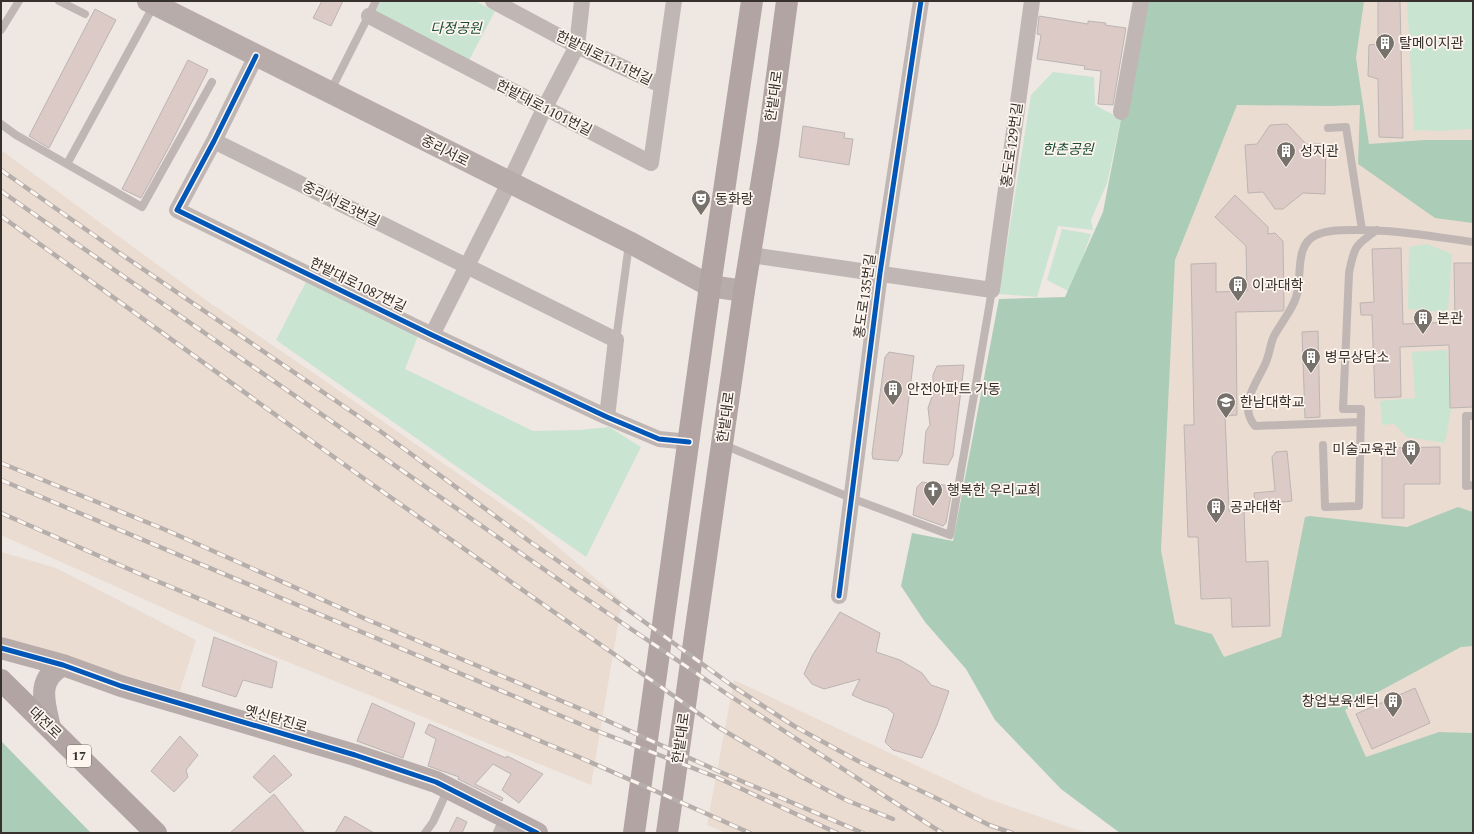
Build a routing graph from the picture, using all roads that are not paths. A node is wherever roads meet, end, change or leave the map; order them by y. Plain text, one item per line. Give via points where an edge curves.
1 (19, 1) edge
2 (59, 1) edge
3 (376, 1) edge
4 (493, 1) edge
5 (582, 1) edge
6 (674, 1) edge
7 (752, 1) edge
8 (786, 1) edge
9 (921, 1) edge
10 (1032, 1) edge
11 (1138, 1) edge
12 (153, 2) edge
13 (509, 5) edge
14 (85, 14) dead end
15 (369, 16) junction
16 (1, 30) edge
17 (577, 46) junction
18 (256, 56) junction
19 (212, 82) dead end
20 (661, 86) junction
21 (329, 93) junction
22 (544, 108) junction
23 (1121, 112) dead end
24 (1, 124) edge
25 (1328, 128) dead end
26 (214, 141) junction
27 (67, 164) junction
28 (509, 183) junction
29 (1378, 229) junction
30 (1362, 230) junction
31 (629, 242) junction
32 (1473, 242) edge
33 (750, 255) junction
34 (467, 267) junction
35 (880, 273) junction
36 (710, 286) junction
37 (992, 290) junction
38 (744, 291) junction
39 (432, 335) junction
40 (616, 340) junction
41 (1473, 416) edge
42 (607, 417) junction
43 (1360, 422) junction
44 (689, 442) junction
45 (722, 444) junction
46 (1323, 445) dead end
47 (1473, 485) edge
48 (851, 498) junction
49 (839, 596) dead end
50 (1, 648) edge
51 (63, 665) junction
52 (1, 680) edge
53 (50, 728) junction
54 (448, 788) junction
55 (504, 826) edge
56 (156, 833) edge
57 (425, 833) edge
58 (537, 833) edge
59 (634, 833) edge
60 (667, 833) edge

1 - 16 lane
2 - 14 lane
3 - 15 lane
4 - 13 street, 한밭대로1111번길
5 - 17 street
6 - 20 street, 한밭대로1111번길
7 - 36 main road
8 - 33 main road, 한밭대로 via 768,143
9 - 35 street, 홍도로135번길
10 - 37 street, 홍도로129번길
11 - 23 street
12 - 18 main road, 중리서로
12 - 27 lane
13 - 17 street, 한밭대로1111번길
15 - 21 lane
15 - 22 street, 한밭대로1101번길
17 - 20 street, 한밭대로1111번길
17 - 22 street
18 - 21 main road, 중리서로
18 - 26 street, 한밭대로1087번길
19 - 27 lane via 142,207
20 - 22 street, 한밭대로1101번길 via 651,163
21 - 28 main road, 중리서로
22 - 28 street
24 - 27 lane
25 - 30 lane via 1346,128
26 - 34 street, 중리서로3번길
26 - 39 street, 한밭대로1087번길 via 177,210
28 - 31 main road, 중리서로
28 - 34 street
29 - 30 lane
29 - 32 lane
29 - 43 lane via 1361,241 1352,254 1349,273 1344,409 1361,409
30 - 43 lane via 1328,232 1316,235 1306,242 1301,257 1298,292 1274,337 1266,362 1251,391 1248,410 1250,420 1255,426
31 - 36 main road, 중리서로
31 - 40 lane
33 - 35 street
33 - 38 main road, 한밭대로
34 - 39 street
34 - 40 street, 중리서로3번길
35 - 37 street
35 - 48 street, 홍도로135번길
36 - 38 main road, 중리서로
36 - 44 main road
37 - 48 lane via 950,535
38 - 45 main road, 한밭대로
39 - 42 street, 한밭대로1087번길
40 - 42 street
41 - 47 lane via 1466,416 1466,486
42 - 44 street, 한밭대로1087번길 via 659,439
43 - 46 lane via 1359,506 1325,507
44 - 59 main road
45 - 48 lane
45 - 60 main road, 한밭대로
48 - 49 street, 홍도로135번길
50 - 51 main road, 옛신탄진로
51 - 53 main road via 53,670 46,682 44,695
51 - 54 main road, 옛신탄진로 via 121,686 355,755
52 - 53 main road, 대전로 / 17
53 - 56 main road, 대전로 / 17
54 - 55 main road, 옛신탄진로
54 - 57 lane via 433,822
55 - 58 main road, 옛신탄진로

